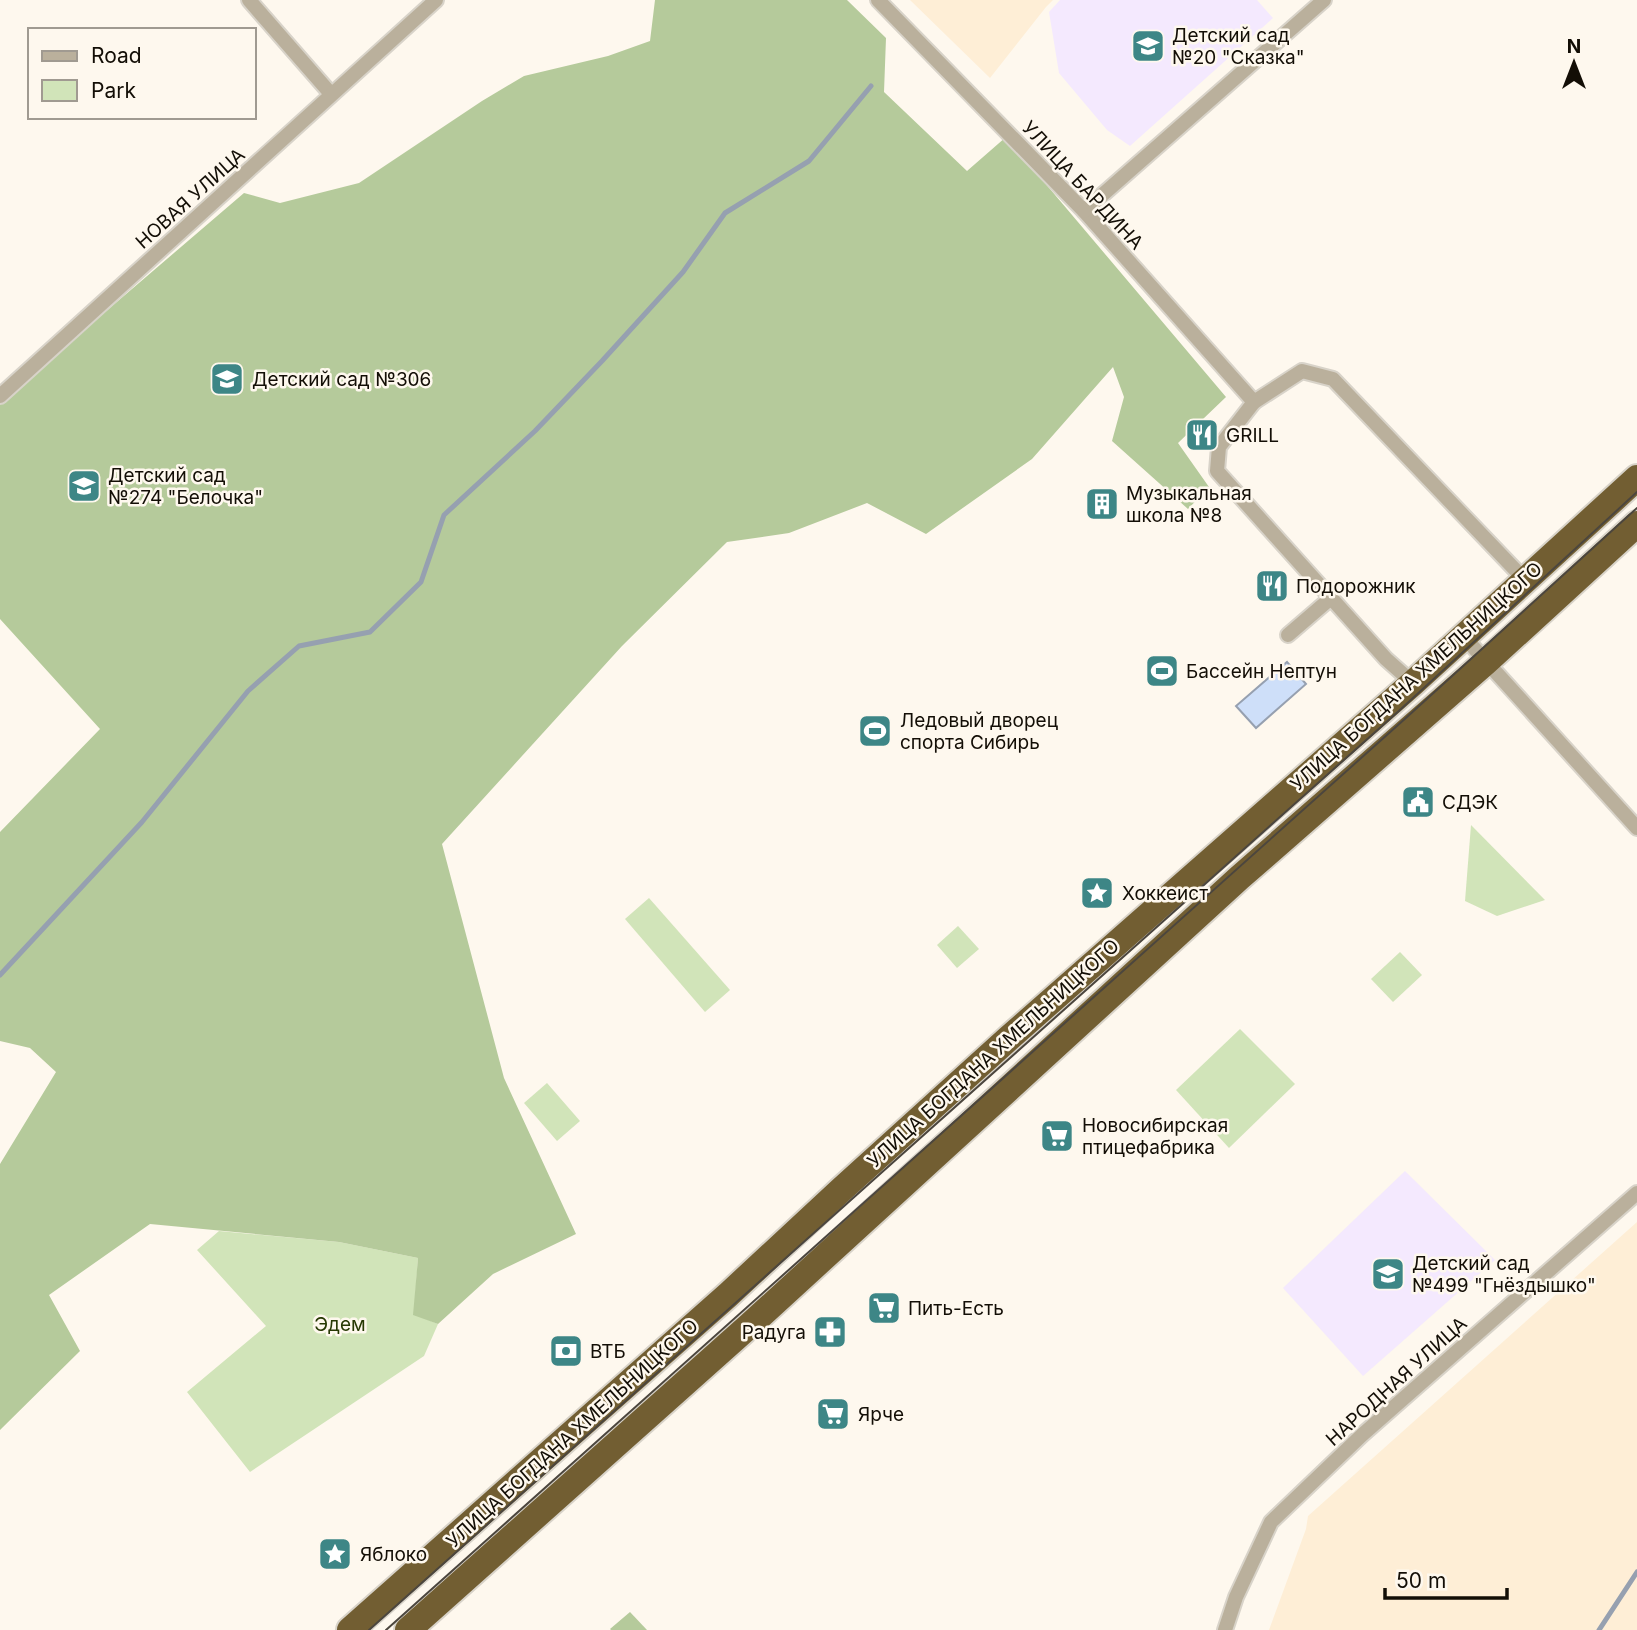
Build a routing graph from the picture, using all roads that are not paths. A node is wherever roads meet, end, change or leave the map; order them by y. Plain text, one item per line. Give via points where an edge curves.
1 (248, 0) edge
2 (436, 0) edge
3 (878, 0) edge
4 (1324, 0) edge
5 (331, 94) junction
6 (1084, 211) junction
7 (0, 396) edge
8 (1254, 402) junction
9 (1637, 478) edge
10 (1637, 524) edge
11 (1524, 579) junction
12 (1331, 597) junction
13 (1288, 635) dead end
14 (1464, 636) junction
15 (1486, 662) junction
16 (1413, 683) junction
17 (1637, 828) edge
18 (1637, 1193) edge
19 (350, 1630) edge
20 (408, 1630) edge
21 (1225, 1630) edge

1 - 5 street
2 - 5 street, НОВАЯ УЛИЦА
3 - 6 street, УЛИЦА БАРДИНА
4 - 6 street
5 - 7 street, НОВАЯ УЛИЦА
6 - 8 street, УЛИЦА БАРДИНА
8 - 11 street via 1302,371 1333,379
8 - 12 street via 1219,447 1217,471
9 - 11 highway, УЛИЦА БОГДАНА ХМЕЛЬНИЦКОГО
10 - 15 highway, УЛИЦА БОГДАНА ХМЕЛЬНИЦКОГО
11 - 14 highway, УЛИЦА БОГДАНА ХМЕЛЬНИЦКОГО
12 - 13 street
12 - 16 street
14 - 15 street
14 - 16 highway, УЛИЦА БОГДАНА ХМЕЛЬНИЦКОГО
15 - 17 street
15 - 20 highway, УЛИЦА БОГДАНА ХМЕЛЬНИЦКОГО via 1239,878
16 - 19 highway, УЛИЦА БОГДАНА ХМЕЛЬНИЦКОГО via 1009,1038
18 - 21 street, НАРОДНАЯ УЛИЦА via 1270,1522

